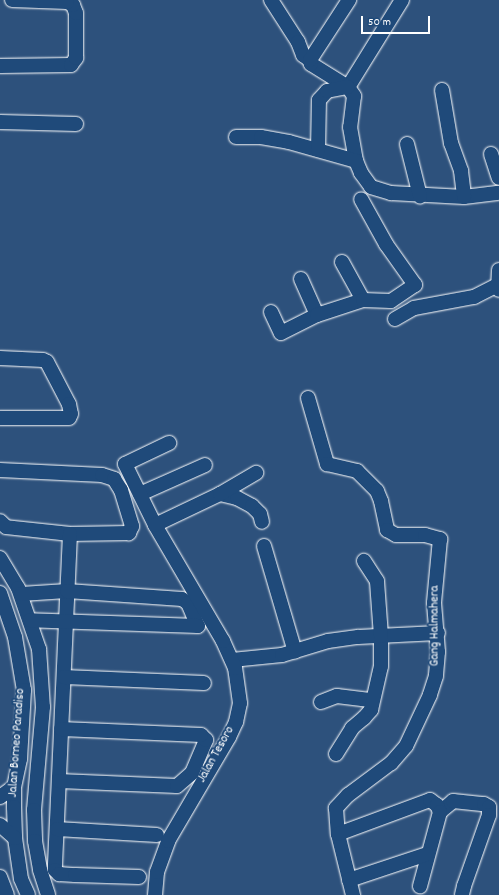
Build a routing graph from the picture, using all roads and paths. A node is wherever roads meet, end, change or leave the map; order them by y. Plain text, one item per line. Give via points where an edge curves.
1 (12, 0) edge
2 (271, 0) edge
3 (348, 0) edge
4 (396, 2) edge
5 (310, 60) junction
6 (0, 66) edge
7 (348, 87) junction
8 (442, 90) dead end
9 (0, 122) edge
10 (76, 124) dead end
11 (236, 137) dead end
12 (407, 144) dead end
13 (318, 150) junction
14 (491, 154) dead end
15 (356, 161) junction
16 (499, 178) edge
17 (499, 193) edge
18 (420, 196) junction
19 (464, 197) junction
20 (361, 200) dead end
21 (342, 262) dead end
22 (499, 270) edge
23 (301, 279) dead end
24 (498, 288) edge
25 (363, 300) junction
26 (271, 312) dead end
27 (316, 315) junction
28 (395, 319) dead end
29 (0, 358) edge
30 (308, 398) dead end
31 (0, 418) edge
32 (169, 443) dead end
33 (204, 465) dead end
34 (0, 470) edge
35 (256, 473) dead end
36 (140, 494) junction
37 (220, 494) junction
38 (0, 521) edge
39 (262, 522) dead end
40 (155, 525) junction
41 (70, 534) junction
42 (264, 546) dead end
43 (0, 558) edge
44 (364, 561) dead end
45 (68, 591) junction
46 (0, 593) edge
47 (21, 594) junction
48 (30, 620) junction
49 (67, 622) junction
50 (438, 633) junction
51 (381, 636) junction
52 (296, 652) junction
53 (232, 660) junction
54 (40, 666) junction
55 (20, 670) junction
56 (64, 677) junction
57 (204, 683) dead end
58 (372, 700) junction
59 (321, 702) dead end
60 (61, 729) junction
61 (336, 754) dead end
62 (59, 781) junction
63 (14, 787) junction
64 (0, 797) edge
65 (440, 812) junction
66 (0, 825) edge
67 (57, 829) junction
68 (338, 834) junction
69 (157, 835) dead end
70 (15, 838) junction
71 (427, 854) junction
72 (0, 877) edge
73 (139, 877) dead end
74 (349, 880) junction
75 (420, 886) dead end
76 (7, 895) edge
77 (28, 895) edge
78 (48, 895) edge
79 (155, 895) edge
80 (353, 895) edge
81 (462, 895) edge

1 - 6 street via 67,2 73,5 76,13 76,58 71,65
2 - 5 street via 298,42 303,55
3 - 5 street
4 - 7 street
5 - 7 street via 311,64
7 - 13 street via 327,91 319,100
7 - 15 street via 354,96 350,127
8 - 19 street via 451,143 461,171
9 - 10 street
11 - 13 street via 261,137
12 - 18 street
13 - 15 street
14 - 16 street
15 - 18 street via 365,181 371,187 391,193
17 - 19 street
18 - 19 street
20 - 25 street via 386,244 415,285 391,301
21 - 25 street
22 - 24 street
23 - 27 street
24 - 28 street via 474,297 414,308
25 - 27 street
26 - 27 street via 281,333
29 - 31 street via 47,362 69,404 71,414 69,418
30 - 50 street, Gang Halmahera via 327,464 357,471 377,491 387,530 396,534 425,535 440,539 434,603
32 - 36 street, Jalan Tesoro via 125,464
33 - 36 street
34 - 41 street via 102,475 114,479 121,490 132,526 129,533
35 - 37 street
36 - 40 street, Jalan Tesoro
37 - 39 street via 237,498 252,506 260,514
37 - 40 street
38 - 41 street via 6,527
40 - 53 street, Jalan Tesoro
41 - 45 street
42 - 52 street
43 - 47 street
44 - 51 street via 377,581
45 - 47 street
45 - 49 street
45 - 49 street via 182,599 188,603 198,626
46 - 55 street, Jalan Borneo Paradiso via 15,637
47 - 48 street
48 - 49 street
48 - 54 street via 39,649
49 - 56 street
50 - 51 street
50 - 68 street, Gang Halmahera via 436,676 412,736 391,763 340,802 336,808
51 - 52 street via 328,641
51 - 58 street via 381,666
52 - 53 street
53 - 79 street, Jalan Tesoro via 240,703 236,722 168,841 157,872
54 - 55 street
54 - 78 street via 43,708 34,833 40,870
55 - 63 street, Jalan Borneo Paradiso via 24,690 20,759
56 - 57 street
56 - 60 street
58 - 59 street via 337,696
58 - 61 street via 371,710 352,728
60 - 62 street
60 - 62 street via 202,735 206,740 192,772 177,786
62 - 67 street
63 - 64 street
63 - 70 street, Jalan Borneo Paradiso
65 - 68 street via 437,805 430,800
65 - 71 street
65 - 81 street via 453,801 489,806 489,814
66 - 70 street
67 - 69 street
67 - 73 street via 55,870 59,874
68 - 74 street, Gang Halmahera
70 - 77 street, Jalan Borneo Paradiso via 21,879
71 - 74 street
71 - 75 street
72 - 76 street
74 - 80 street, Gang Halmahera

